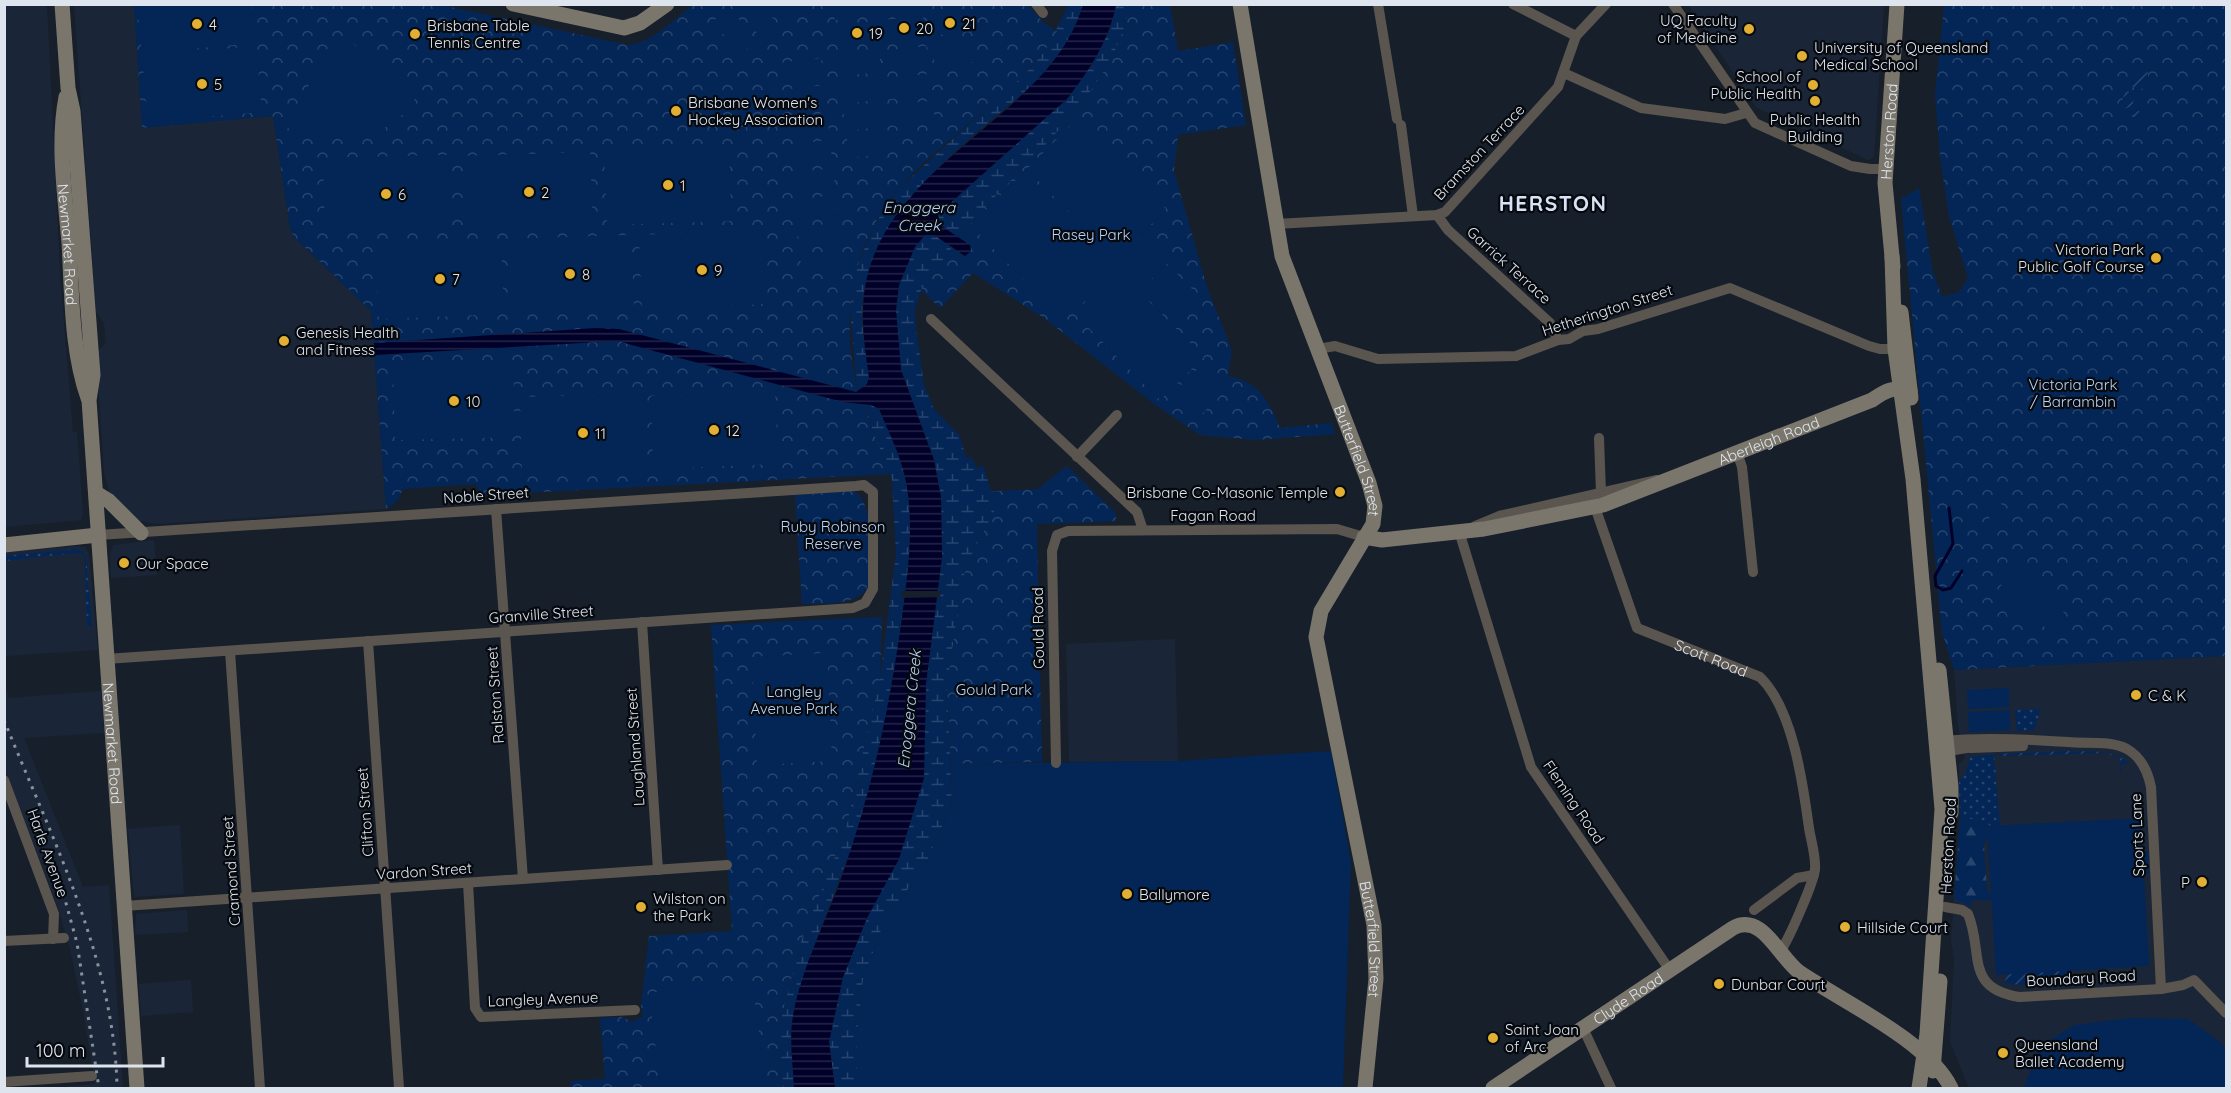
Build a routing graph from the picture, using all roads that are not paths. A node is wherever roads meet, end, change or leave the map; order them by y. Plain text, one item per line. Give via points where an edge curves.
1 (62, 4) edge
2 (513, 4) edge
3 (667, 4) edge
4 (1240, 4) edge
5 (1378, 4) edge
6 (1513, 4) edge
7 (1606, 4) edge
8 (1673, 4) edge
9 (1897, 4) edge
10 (1576, 36) junction
11 (1564, 74) junction
12 (1746, 113) junction
13 (1886, 168) junction
14 (1437, 215) junction
15 (1413, 216) junction
16 (1276, 224) junction
17 (1892, 257) junction
18 (932, 319) dead end
19 (1558, 340) junction
20 (1895, 349) junction
21 (1318, 350) junction
22 (1903, 391) junction
23 (1118, 415) dead end
24 (1599, 438) dead end
25 (1737, 452) junction
26 (1077, 457) junction
27 (873, 492) joint
28 (96, 493) junction
29 (1598, 500) junction
30 (496, 509) junction
31 (1143, 530) junction
32 (1461, 531) junction
33 (1061, 532) joint
34 (141, 533) junction
35 (98, 535) junction
36 (1364, 537) junction
37 (4, 545) edge
38 (1753, 572) dead end
39 (642, 622) junction
40 (505, 632) junction
41 (368, 641) junction
42 (230, 651) junction
43 (106, 659) junction
44 (1998, 740) junction
45 (2068, 742) junction
46 (1942, 746) junction
47 (1971, 748) junction
48 (1056, 763) dead end
49 (4, 780) edge
50 (9, 802) edge
51 (726, 865) dead end
52 (658, 870) junction
53 (1814, 875) junction
54 (523, 879) junction
55 (468, 883) junction
56 (385, 889) junction
57 (248, 898) junction
58 (124, 906) junction
59 (1945, 907) junction
60 (1754, 910) dead end
61 (1791, 927) junction
62 (1767, 936) junction
63 (4, 941) edge
64 (1779, 953) junction
65 (1932, 960) junction
66 (1670, 969) junction
67 (2161, 989) junction
68 (635, 1010) dead end
69 (2226, 1013) edge
70 (1583, 1028) junction
71 (1929, 1059) junction
72 (92, 1076) dead end
73 (4, 1082) edge
74 (137, 1089) edge
75 (261, 1089) edge
76 (399, 1089) edge
77 (1365, 1089) edge
78 (1493, 1089) edge
79 (1611, 1089) edge
80 (1919, 1089) edge
81 (1929, 1089) edge
82 (1951, 1089) edge

1 - 28 main road, Newmarket Road via 93,375 89,400
2 - 3 main road via 624,28 640,23
4 - 16 main road, Butterfield Street
5 - 15 street
6 - 10 street
7 - 10 street, Bramston Terrace
8 - 12 street
9 - 13 main road, Herston Road
10 - 11 street, Bramston Terrace
11 - 12 street via 1641,108 1725,119
11 - 14 street, Bramston Terrace via 1554,92 1449,209
12 - 13 street via 1755,123 1851,166
13 - 17 main road, Herston Road
14 - 15 street, Bramston Terrace
14 - 19 street, Garrick Terrace via 1448,230 1550,323
15 - 16 street, Bramston Terrace
16 - 21 main road, Butterfield Street via 1285,265
17 - 20 main road, Herston Road
17 - 22 main road, Herston Road via 1902,315
18 - 26 street
19 - 20 street, Hetherington Street via 1730,288 1869,346
19 - 21 street, Hetherington Street via 1516,356 1479,358 1378,359 1335,346
20 - 22 main road, Herston Road
21 - 36 main road, Butterfield Street via 1373,496 1375,517
22 - 25 main road, Aberleigh Road via 1886,390 1872,400
22 - 46 main road, Herston Road
23 - 26 street
24 - 29 street, Scott Road
25 - 29 main road, Aberleigh Road via 1624,498
25 - 38 street
26 - 31 street via 1137,512
27 - 30 street, Noble Street via 864,485
27 - 39 street, Granville Street via 874,578 865,603 853,608
28 - 34 main road
28 - 35 main road, Newmarket Road
29 - 32 main road, Aberleigh Road
29 - 53 street, Scott Road via 1637,628 1761,677 1770,687 1799,759
30 - 34 street, Noble Street
30 - 40 street, Ralston Street
31 - 33 street, Fagan Road
31 - 36 street, Fagan Road via 1337,530
32 - 36 main road, Aberleigh Road via 1382,540
32 - 66 street, Fleming Road via 1531,767
33 - 48 street, Gould Road via 1052,551
34 - 35 street, Noble Street
35 - 37 main road
35 - 43 main road, Newmarket Road
36 - 77 main road, Butterfield Street via 1321,611 1316,637 1374,925 1376,979
39 - 40 street, Granville Street
39 - 52 street, Laughland Street
40 - 41 street, Granville Street
40 - 54 street, Ralston Street
41 - 42 street, Granville Street
41 - 56 street, Clifton Street
42 - 43 street, Granville Street
42 - 57 street, Cramond Street
43 - 58 main road, Newmarket Road
44 - 45 street, Sports Lane
44 - 46 street, Sports Lane
44 - 47 street, Sports Lane
45 - 47 street, Sports Lane
45 - 67 street, Sports Lane via 2119,746 2138,758 2147,772 2151,787
46 - 47 street, Sports Lane
46 - 59 main road, Herston Road via 1951,799
46 - 65 main road, Herston Road via 1942,812
49 - 50 street, Harle Avenue
50 - 63 street, Harle Avenue via 54,914 59,938
51 - 52 street, Vardon Street
52 - 54 street, Vardon Street
53 - 60 street via 1797,878
53 - 61 street, Scott Road
54 - 55 street, Vardon Street
55 - 56 street, Vardon Street
55 - 68 street, Langley Avenue via 475,1008 482,1017
56 - 57 street, Vardon Street
56 - 76 street, Clifton Street
57 - 58 street, Vardon Street
57 - 75 street, Cramond Street
58 - 74 main road, Newmarket Road
59 - 65 main road
59 - 67 street, Boundary Road via 1968,914 1986,984 2002,994 2019,997
59 - 71 main road, Herston Road
61 - 62 street via 1784,935
61 - 64 street, Scott Road
62 - 64 main road
62 - 66 main road, Clyde Road via 1753,924 1738,925
64 - 71 main road via 1799,972
65 - 71 main road, Herston Road
66 - 70 main road, Clyde Road
67 - 69 street, Boundary Road via 2194,980
70 - 78 main road, Clyde Road
70 - 79 street
71 - 80 main road, Herston Road
71 - 81 main road, Herston Road
71 - 82 main road
72 - 73 street

